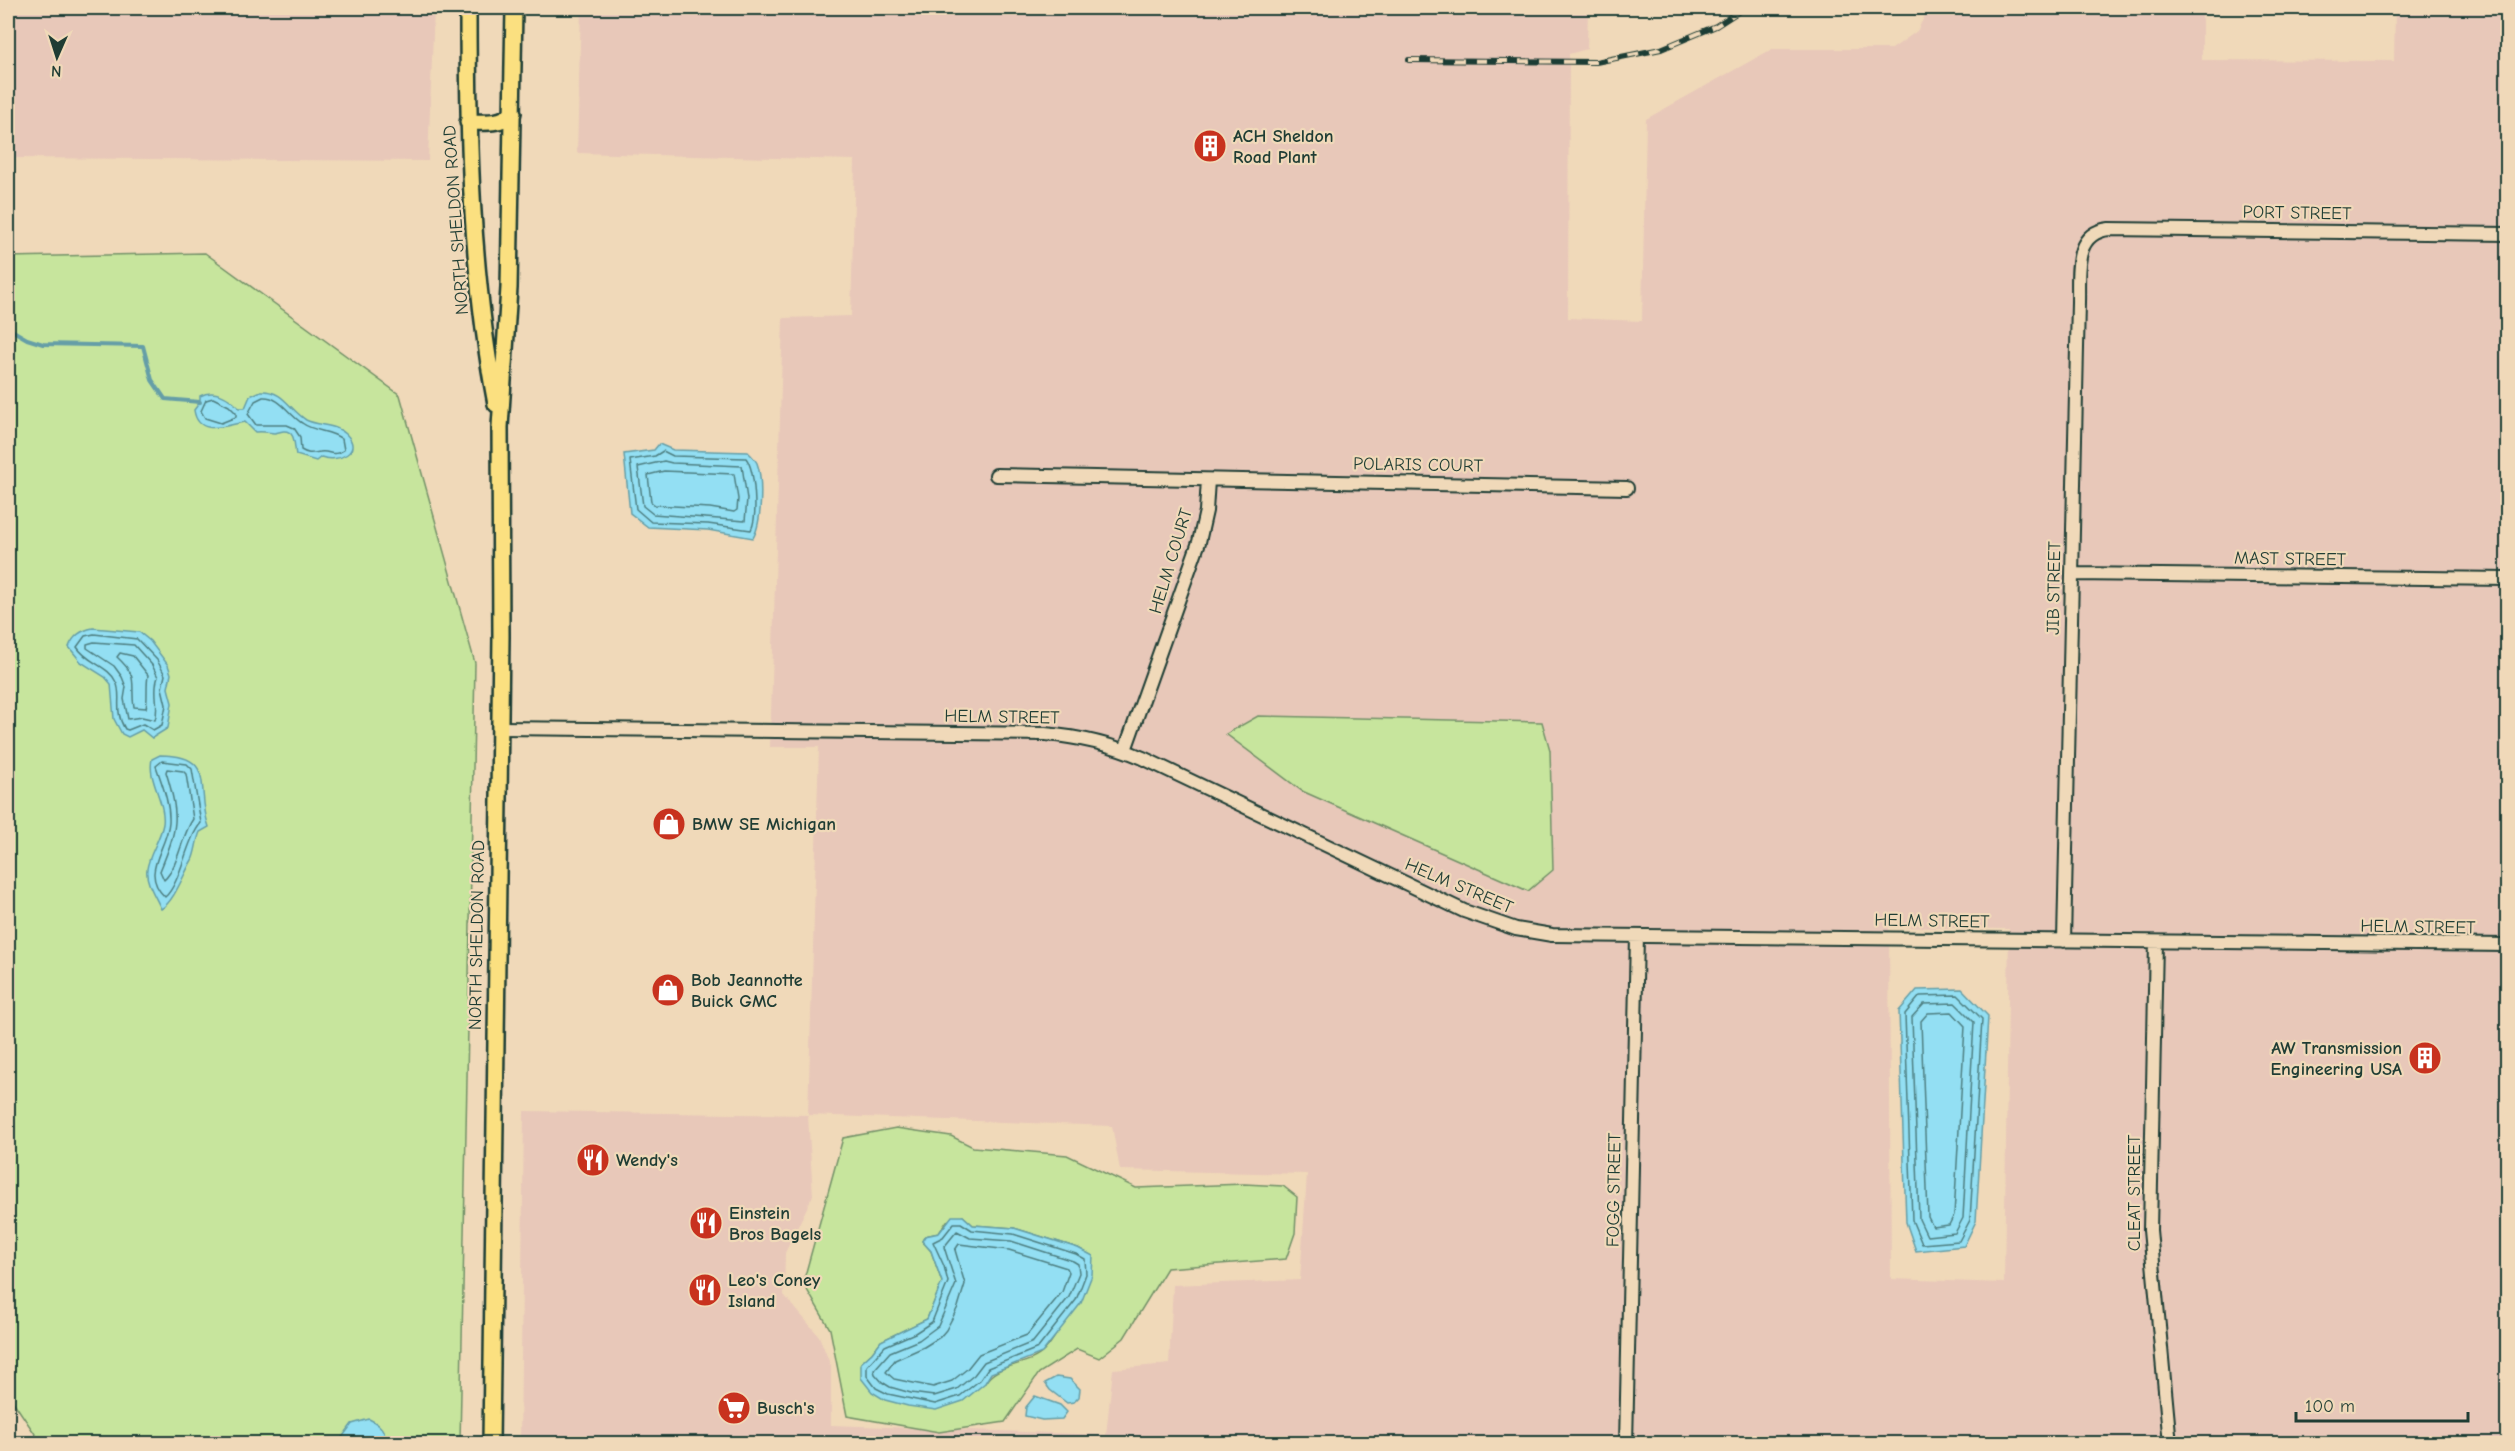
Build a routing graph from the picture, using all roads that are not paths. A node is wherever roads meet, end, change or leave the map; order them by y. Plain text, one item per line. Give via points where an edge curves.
1 (468, 8) edge
2 (514, 8) edge
3 (513, 113) junction
4 (468, 122) junction
5 (2508, 234) edge
6 (2088, 238) joint
7 (500, 428) junction
8 (996, 476) dead end
9 (1208, 480) junction
10 (1627, 488) dead end
11 (2072, 574) junction
12 (2508, 579) edge
13 (499, 728) junction
14 (1125, 750) junction
15 (1637, 936) junction
16 (2064, 941) junction
17 (2156, 942) junction
18 (2508, 945) edge
19 (491, 1443) edge
20 (1626, 1443) edge
21 (2170, 1443) edge

1 - 4 main road, NORTH SHELDON ROAD
2 - 3 main road, NORTH SHELDON ROAD
3 - 4 main road via 495,122
3 - 7 main road, NORTH SHELDON ROAD via 509,288
4 - 7 main road, NORTH SHELDON ROAD via 469,177 485,343
5 - 6 street, PORT STREET via 2109,229
6 - 11 street, JIB STREET via 2080,257
7 - 13 main road, NORTH SHELDON ROAD
8 - 9 street, HELM COURT
9 - 10 street, POLARIS COURT
9 - 14 street, HELM COURT via 1199,542
11 - 12 street, MAST STREET
11 - 16 street, JIB STREET
13 - 14 street, HELM STREET via 1045,734
13 - 19 main road, NORTH SHELDON ROAD
14 - 15 street, HELM STREET via 1487,920 1552,935
15 - 16 street, HELM STREET
15 - 20 street, FOGG STREET
16 - 17 street, HELM STREET
17 - 18 street, HELM STREET
17 - 21 street, CLEAT STREET via 2150,1230

